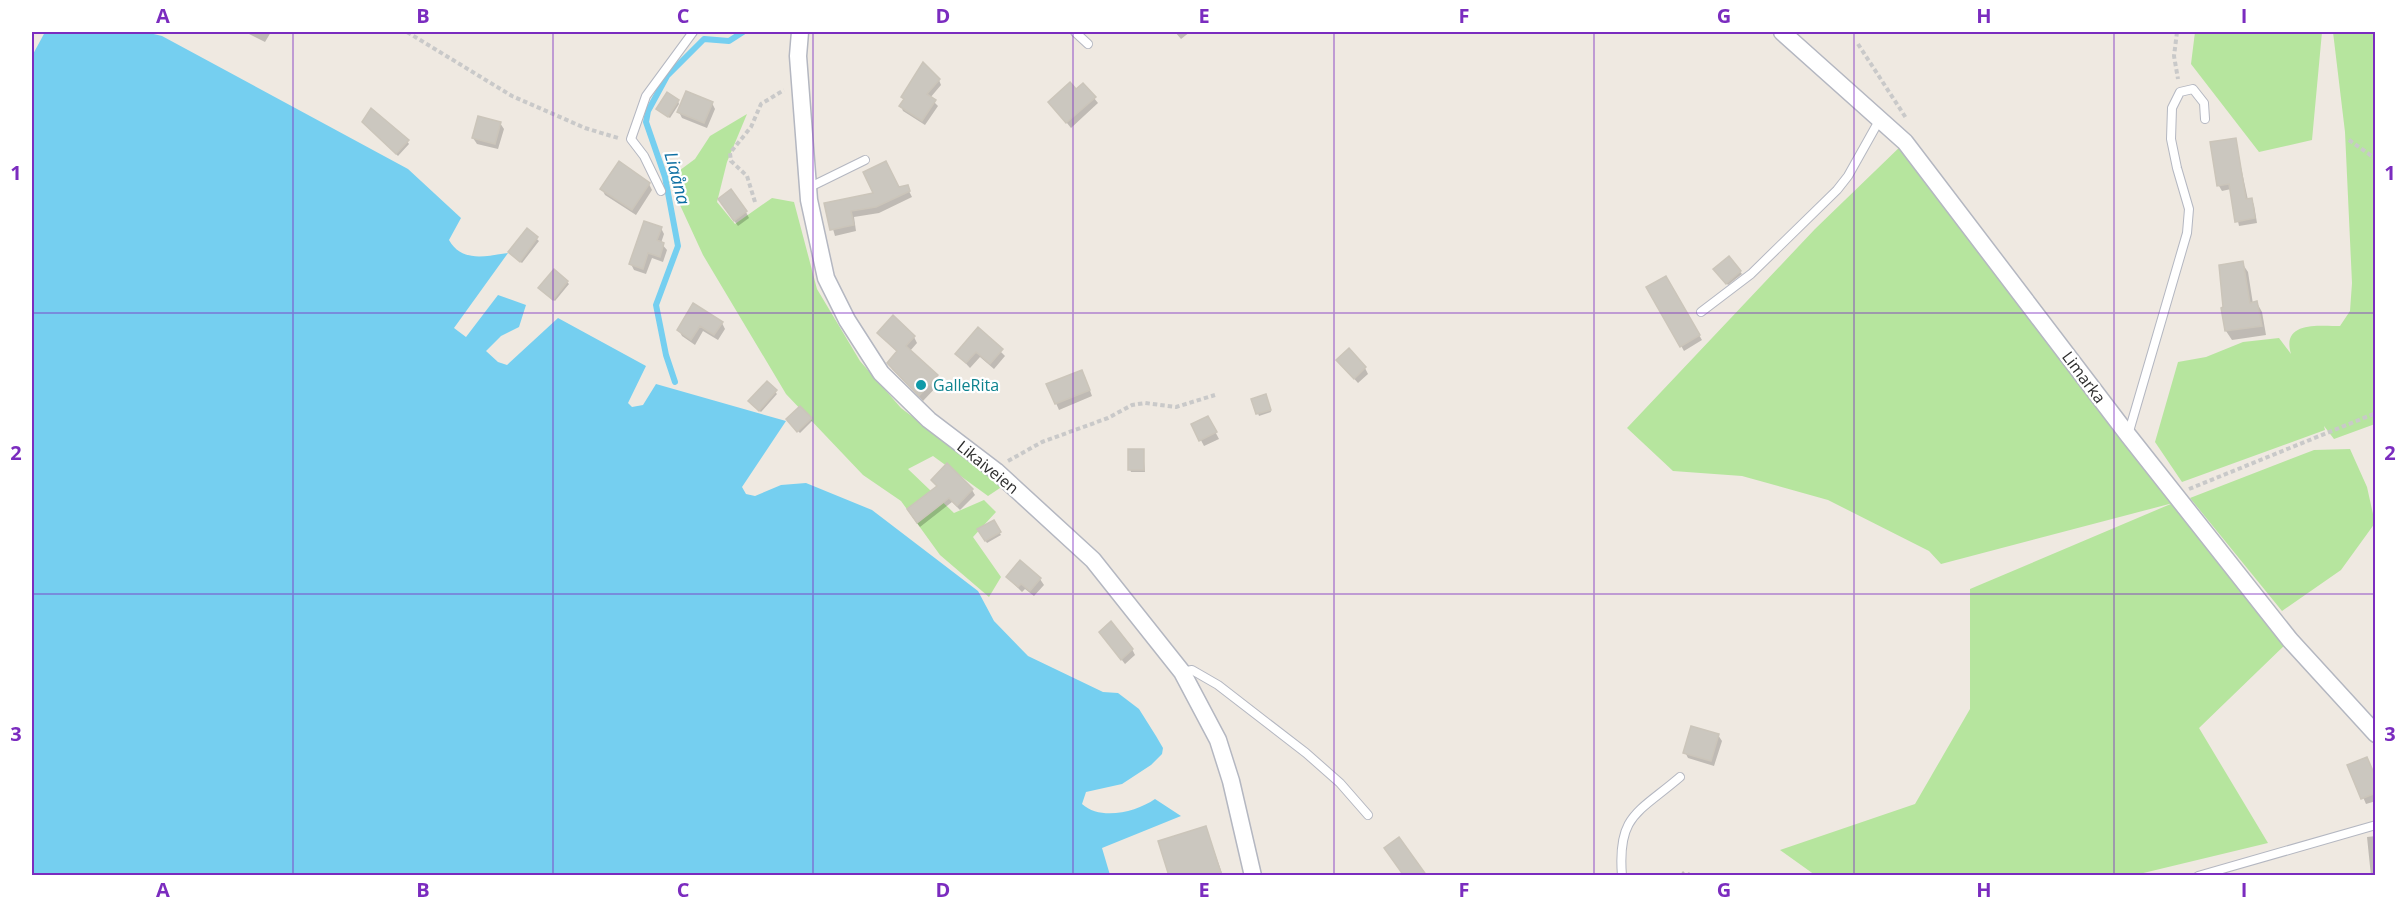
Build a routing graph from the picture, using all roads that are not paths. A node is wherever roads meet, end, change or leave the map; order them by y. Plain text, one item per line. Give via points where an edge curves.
1 (693, 32) edge
2 (800, 32) edge
3 (1075, 32) edge
4 (1782, 32) edge
5 (1088, 44) dead end
6 (1880, 119) junction
7 (2205, 119) dead end
8 (865, 160) dead end
9 (808, 188) junction
10 (662, 191) dead end
11 (1701, 312) dead end
12 (2128, 435) junction
13 (1182, 672) junction
14 (2376, 734) edge
15 (1680, 777) dead end
16 (1368, 815) dead end
17 (2376, 825) edge
18 (1253, 876) edge
19 (1622, 876) edge
20 (2198, 876) edge

1 - 10 lane via 646,96 631,139
2 - 9 street, Likaiveien
3 - 5 lane
4 - 6 street, Limarka
6 - 11 lane via 1837,190 1751,274
6 - 12 street, Limarka via 1905,142
7 - 12 lane via 2204,103 2193,88 2180,92 2172,108 2171,139 2189,209 2187,232
8 - 9 lane
9 - 13 street, Likaiveien via 826,278 881,374 1093,560
12 - 14 street, Limarka via 2290,640
13 - 16 lane via 1192,670 1218,685 1325,769
13 - 18 street, Likaiveien via 1218,740
15 - 19 lane via 1624,828 1620,849
17 - 20 lane

